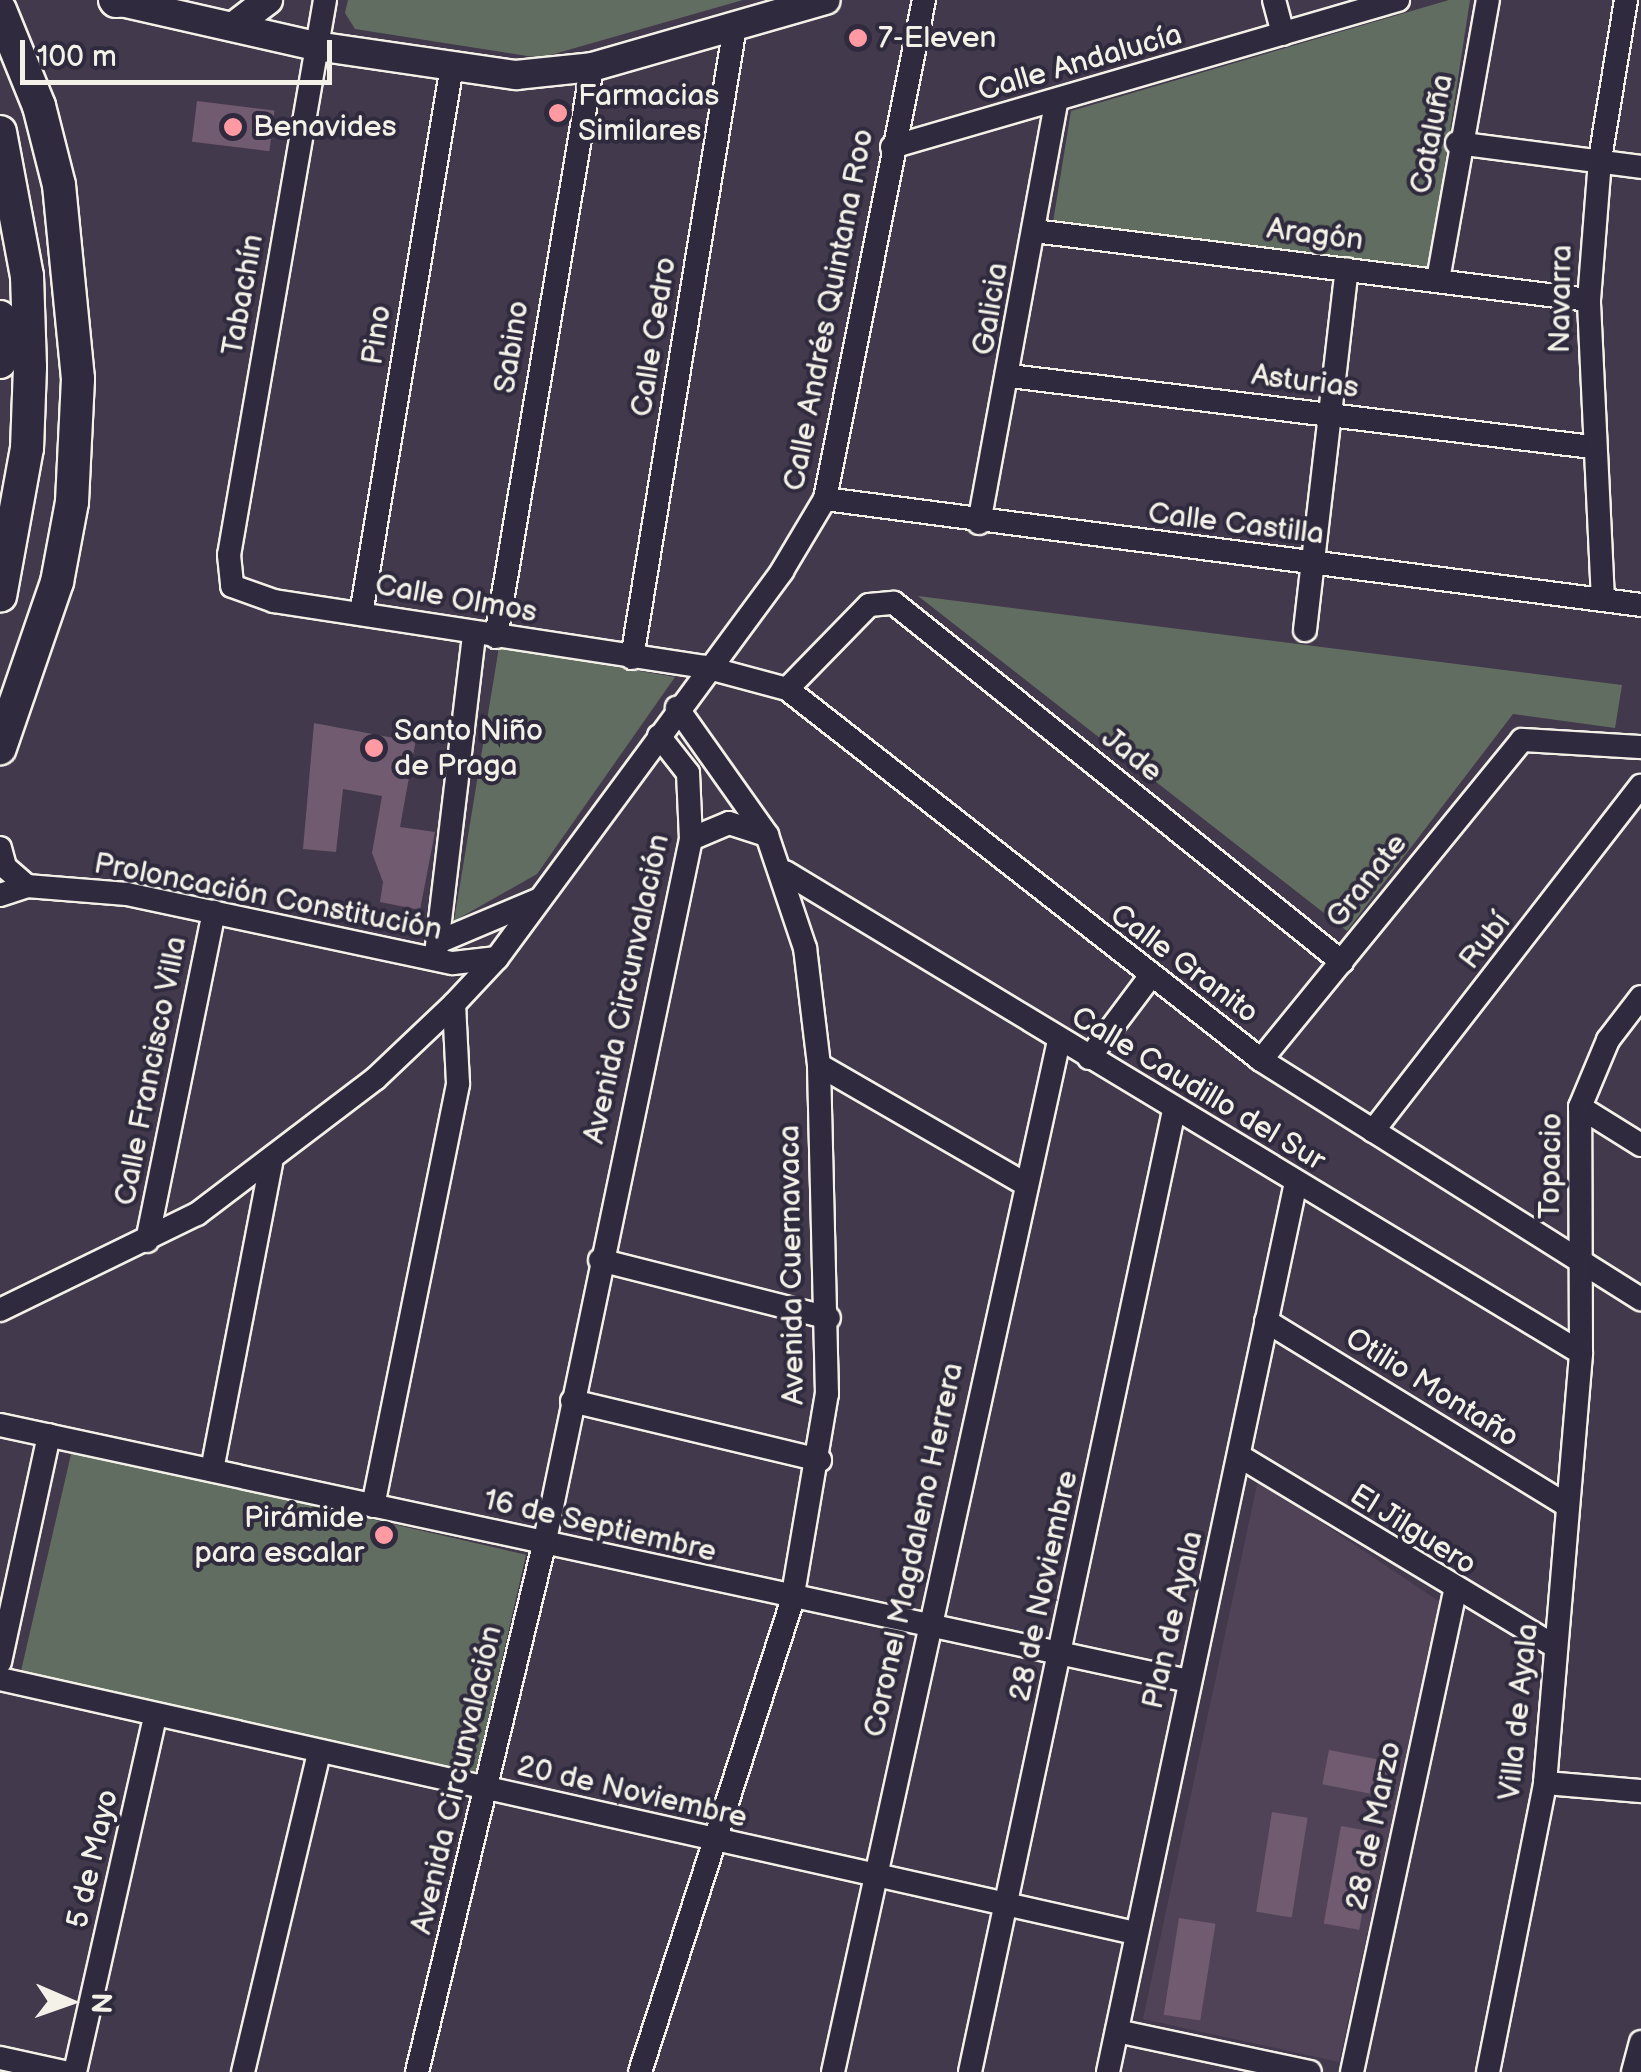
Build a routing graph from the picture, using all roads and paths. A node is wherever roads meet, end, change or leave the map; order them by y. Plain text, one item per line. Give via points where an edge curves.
1 (132, 0) edge
2 (268, 0) edge
3 (324, 0) edge
4 (826, 0) edge
5 (924, 0) edge
6 (1274, 0) edge
7 (1398, 0) edge
8 (1488, 0) edge
9 (1626, 0) edge
10 (114, 1) edge
11 (0, 10) edge
12 (234, 26) junction
13 (735, 26) junction
14 (1283, 34) junction
15 (316, 46) junction
16 (452, 66) junction
17 (592, 67) junction
18 (1056, 104) junction
19 (0, 132) edge
20 (1457, 144) junction
21 (892, 147) junction
22 (1600, 160) junction
23 (1641, 167) edge
24 (1034, 231) junction
25 (1347, 269) junction
26 (1438, 280) junction
27 (1589, 300) junction
28 (0, 317) edge
29 (0, 362) edge
30 (1010, 376) junction
31 (1332, 416) junction
32 (1592, 448) junction
33 (825, 499) junction
34 (980, 523) junction
35 (229, 555) joint
36 (1316, 564) junction
37 (0, 596) edge
38 (1603, 600) junction
39 (1641, 605) edge
40 (361, 614) junction
41 (1305, 630) dead end
42 (485, 636) junction
43 (632, 658) junction
44 (705, 667) junction
45 (787, 689) junction
46 (677, 708) junction
47 (659, 736) junction
48 (1641, 747) edge
49 (0, 748) edge
50 (1641, 786) edge
51 (768, 835) junction
52 (691, 839) junction
53 (0, 848) edge
54 (785, 872) junction
55 (3, 893) edge
56 (543, 897) junction
57 (214, 912) junction
58 (437, 948) junction
59 (497, 958) junction
60 (1342, 962) junction
61 (1149, 978) junction
62 (1641, 997) edge
63 (454, 1004) junction
64 (1059, 1040) junction
65 (1089, 1058) junction
66 (1261, 1060) junction
67 (819, 1064) junction
68 (1580, 1107) junction
69 (1174, 1110) junction
70 (1373, 1131) junction
71 (1641, 1145) edge
72 (271, 1164) junction
73 (1296, 1182) junction
74 (1023, 1183) junction
75 (147, 1242) junction
76 (1578, 1259) junction
77 (600, 1260) junction
78 (1641, 1299) edge
79 (0, 1310) edge
80 (828, 1318) junction
81 (1266, 1321) junction
82 (1581, 1353) junction
83 (572, 1401) junction
84 (0, 1425) edge
85 (49, 1436) junction
86 (1241, 1457) junction
87 (820, 1460) junction
88 (212, 1470) junction
89 (372, 1506) junction
90 (1568, 1506) junction
91 (544, 1545) junction
92 (1455, 1593) junction
93 (792, 1600) junction
94 (928, 1628) junction
95 (1556, 1647) junction
96 (1062, 1657) junction
97 (0, 1662) edge
98 (0, 1680) edge
99 (1189, 1681) junction
100 (156, 1718) junction
101 (319, 1753) junction
102 (1546, 1783) junction
103 (485, 1790) junction
104 (1641, 1791) edge
105 (713, 1841) junction
106 (877, 1877) junction
107 (1005, 1904) junction
108 (1135, 1934) junction
109 (1117, 2030) junction
110 (1641, 2042) edge
111 (0, 2058) edge
112 (64, 2072) edge
113 (75, 2072) edge
114 (243, 2072) edge
115 (417, 2072) edge
116 (640, 2072) edge
117 (833, 2072) edge
118 (970, 2072) edge
119 (1108, 2072) edge
120 (1310, 2072) edge
121 (1352, 2072) edge
122 (1488, 2072) edge
123 (1632, 2072) edge

1 - 10 highway
2 - 12 main road
3 - 15 street, Tabachín
4 - 13 main road
5 - 21 street, Calle Andrés Quintana Roo
6 - 14 street
7 - 14 street, Calle Andalucía
8 - 20 street, Cataluña
9 - 22 street, Navarra
10 - 12 main road
11 - 49 highway via 39,106 58,185 78,397 57,582
12 - 15 main road
13 - 17 main road
13 - 43 street, Calle Cedro
14 - 18 street, Calle Andalucía
15 - 16 main road
15 - 35 street, Tabachín
16 - 17 main road via 516,75
16 - 40 street, Pino
17 - 42 street, Sabino
18 - 21 street, Calle Andalucía
18 - 24 street, Galicia
19 - 37 highway via 27,276 30,366 27,448
20 - 22 street
20 - 26 street, Cataluña
21 - 33 street, Calle Andrés Quintana Roo
22 - 23 street
22 - 27 street, Navarra
24 - 25 street, Aragón
24 - 30 street, Galicia
25 - 26 street, Aragón
25 - 31 street
26 - 27 street, Aragón
27 - 32 street, Navarra
28 - 29 highway
30 - 31 street, Asturias
30 - 34 street, Galicia
31 - 32 street, Asturias
31 - 36 street
32 - 38 street, Navarra
33 - 34 street, Calle Castilla
33 - 44 street, Calle Andrés Quintana Roo via 782,570
34 - 36 street, Calle Castilla
35 - 40 street, Calle Olmos via 232,586 247,594
36 - 38 street, Calle Castilla
36 - 41 street
38 - 39 street, Calle Castilla
40 - 42 street, Calle Olmos
42 - 43 street, Calle Olmos
42 - 58 street, Sabino
43 - 44 street, Calle Olmos
44 - 45 street, Calle Granito
44 - 46 street, Calle Andrés Quintana Roo
45 - 60 street, Jade via 882,600
45 - 61 street, Calle Granito
46 - 47 street, Calle Andrés Quintana Roo
46 - 51 street, Avenida Cuernavaca
47 - 52 street, Avenida Circunvalación via 688,773
47 - 56 street, Avenida Circunvalación
48 - 60 street, Granate via 1522,740
50 - 70 street, Rubí
51 - 52 street via 729,823
51 - 54 street, Avenida Cuernavaca
52 - 77 street, Avenida Circunvalación
53 - 55 street, Proloncación Constitución
54 - 64 street, Calle Caudillo del Sur
54 - 67 street, Avenida Cuernavaca via 805,948
55 - 57 street, Proloncación Constitución via 28,886
56 - 58 street, Proloncación Constitución
56 - 59 street, Avenida Circunvalación
57 - 58 street, Proloncación Constitución
57 - 75 street, Calle Francisco Villa
58 - 59 street, Proloncación Constitución via 464,964
59 - 63 street, Avenida Circunvalación
60 - 66 street, Granate
61 - 65 street
61 - 66 street, Calle Granito
62 - 68 street, Topacio via 1608,1040
63 - 72 street, Avenida Circunvalación
63 - 89 street via 458,1083
64 - 65 street, Calle Caudillo del Sur
64 - 74 street, Coronel Magdaleno Herrera
65 - 69 street, Calle Caudillo del Sur
66 - 70 street, Calle Granito
67 - 74 street
67 - 80 street, Avenida Cuernavaca
68 - 71 street
68 - 76 street, Topacio
69 - 73 street, Calle Caudillo del Sur
69 - 96 street, 28 de Noviembre
70 - 76 street, Calle Granito
72 - 75 street, Avenida Circunvalación
72 - 88 street
73 - 81 street, Plan de Ayala
73 - 82 street, Calle Caudillo del Sur
74 - 94 street, Coronel Magdaleno Herrera
75 - 79 street, Avenida Circunvalación
76 - 78 street, Calle Granito
76 - 82 street, Topacio
77 - 80 street
77 - 83 street, Avenida Circunvalación
80 - 87 street, Avenida Cuernavaca
81 - 86 street, Plan de Ayala
81 - 90 street, Otilio Montaño
82 - 90 street, Villa de Ayala
83 - 87 street
83 - 91 street, Avenida Circunvalación
84 - 85 street, 16 de Septiembre
85 - 88 street, 16 de Septiembre
85 - 97 street
86 - 92 street, El Jilguero
86 - 99 street, Plan de Ayala
87 - 93 street, Avenida Cuernavaca
88 - 89 street, 16 de Septiembre
89 - 91 street, 16 de Septiembre
90 - 95 street, Villa de Ayala
91 - 93 street, 16 de Septiembre
91 - 103 street, Avenida Circunvalación
92 - 95 street, El Jilguero
92 - 121 street, 28 de Marzo
93 - 94 street, 16 de Septiembre
93 - 105 street, Avenida Cuernavaca
94 - 96 street, 16 de Septiembre
94 - 106 street, Coronel Magdaleno Herrera
95 - 102 street, Villa de Ayala
96 - 99 street, 16 de Septiembre
96 - 107 street, 28 de Noviembre
98 - 100 street, 20 de Noviembre
99 - 108 street, Plan de Ayala
100 - 101 street, 20 de Noviembre
100 - 113 street, 5 de Mayo
101 - 103 street, 20 de Noviembre
101 - 114 street
102 - 104 street
102 - 122 street, Villa de Ayala
103 - 105 street, 20 de Noviembre
103 - 115 street, Avenida Circunvalación
105 - 106 street, 20 de Noviembre
105 - 116 street, Avenida Cuernavaca
106 - 107 street, 20 de Noviembre
106 - 117 street, Coronel Magdaleno Herrera
107 - 108 street, 20 de Noviembre
107 - 118 street, 28 de Noviembre
108 - 109 street, Plan de Ayala
109 - 119 street, Plan de Ayala
109 - 120 street
110 - 123 street
111 - 112 street

